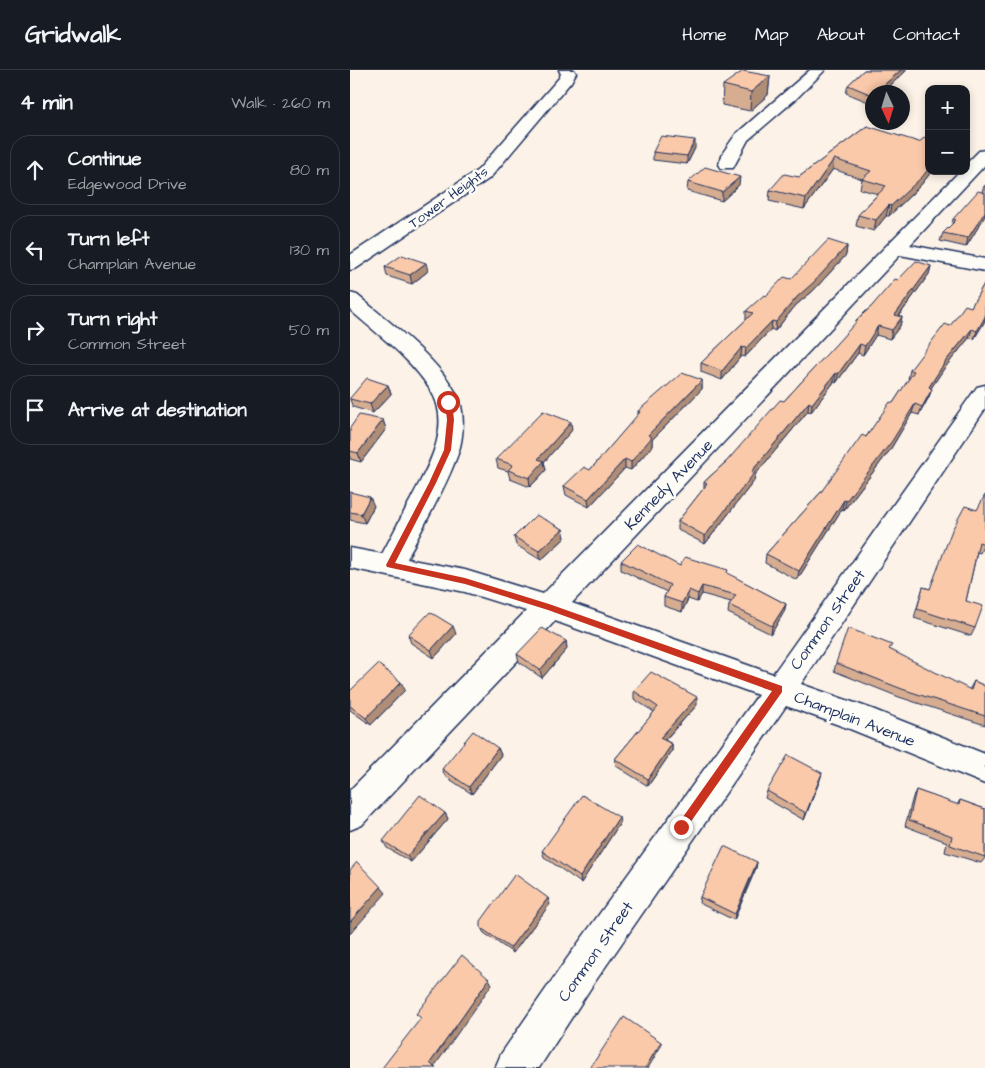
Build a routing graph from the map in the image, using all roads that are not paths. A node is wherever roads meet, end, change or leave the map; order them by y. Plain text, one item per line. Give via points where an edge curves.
1 (566, 70) edge
2 (818, 70) edge
3 (985, 155) edge
4 (728, 164) dead end
5 (896, 248) junction
6 (350, 264) edge
7 (985, 265) edge
8 (350, 299) edge
9 (985, 392) edge
10 (350, 558) edge
11 (390, 565) junction
12 (549, 607) junction
13 (779, 689) junction
14 (985, 769) edge
15 (350, 814) edge
16 (515, 1068) edge

1 - 6 street, Tower Heights via 568,77 484,174
2 - 4 street via 736,144
3 - 5 street, Kennedy Avenue
5 - 7 street
5 - 12 street, Kennedy Avenue
8 - 11 street via 432,374 448,402 448,450
9 - 13 street, Common Street
10 - 11 street, Champlain Avenue
11 - 12 street, Champlain Avenue via 465,581
12 - 13 street, Champlain Avenue
12 - 15 street, Kennedy Avenue
13 - 14 street, Champlain Avenue
13 - 16 street, Common Street

